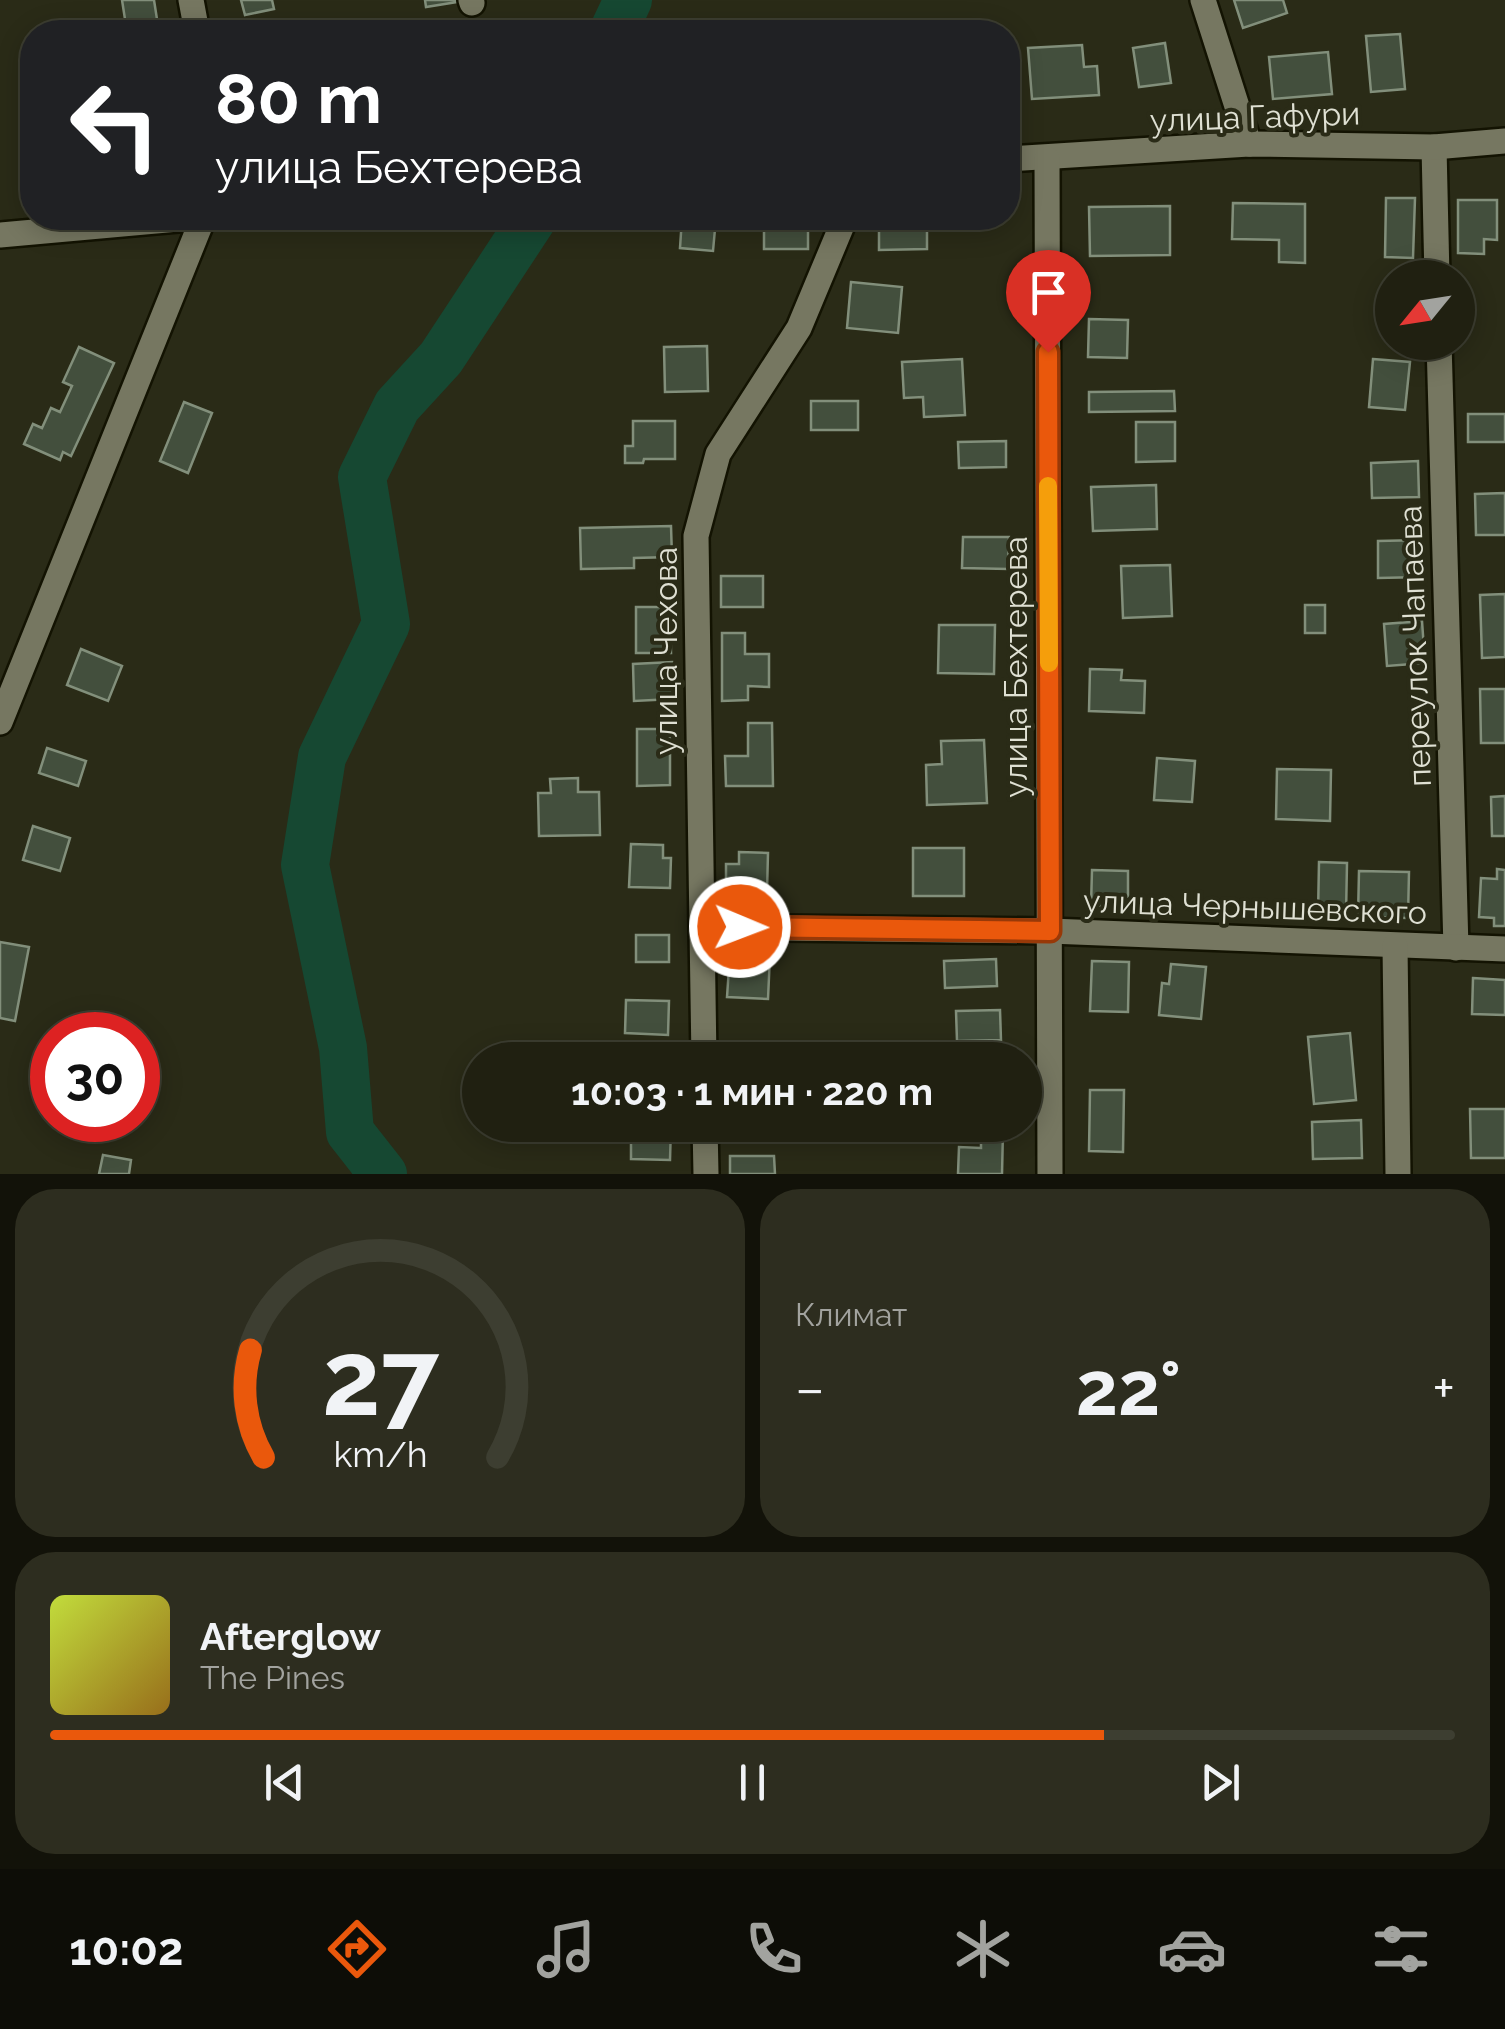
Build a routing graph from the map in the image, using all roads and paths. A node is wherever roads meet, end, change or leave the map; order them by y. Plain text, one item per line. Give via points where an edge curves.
1 (1203, 0) edge
2 (1505, 141) edge
3 (1249, 144) junction
4 (1434, 147) junction
5 (1020, 159) edge
6 (1048, 159) junction
7 (56, 230) edge
8 (198, 230) edge
9 (840, 230) edge
10 (0, 235) edge
11 (1437, 260) edge
12 (1440, 360) edge
13 (0, 722) edge
14 (702, 927) junction
15 (1050, 931) junction
16 (1395, 946) junction
17 (1456, 948) junction
18 (1505, 949) edge
19 (704, 1042) edge
20 (705, 1142) edge
21 (706, 1174) edge
22 (1050, 1174) edge
23 (1398, 1174) edge

1 - 3 street
2 - 4 street, улица Гафури
3 - 4 street, улица Гафури
3 - 6 street, улица Гафури
4 - 11 street
5 - 6 street, улица Гафури
6 - 15 street, улица Бехтерева
7 - 10 street
8 - 13 street
9 - 14 street, улица Чехова via 798,328 718,454 696,536
12 - 17 street, переулок Чапаева
14 - 15 street, улица Чернышевского
14 - 19 street, улица Чехова
15 - 16 street, улица Чернышевского
15 - 22 street, улица Бехтерева
16 - 17 street, улица Чернышевского
16 - 23 street
17 - 18 street, улица Чернышевского
20 - 21 street

